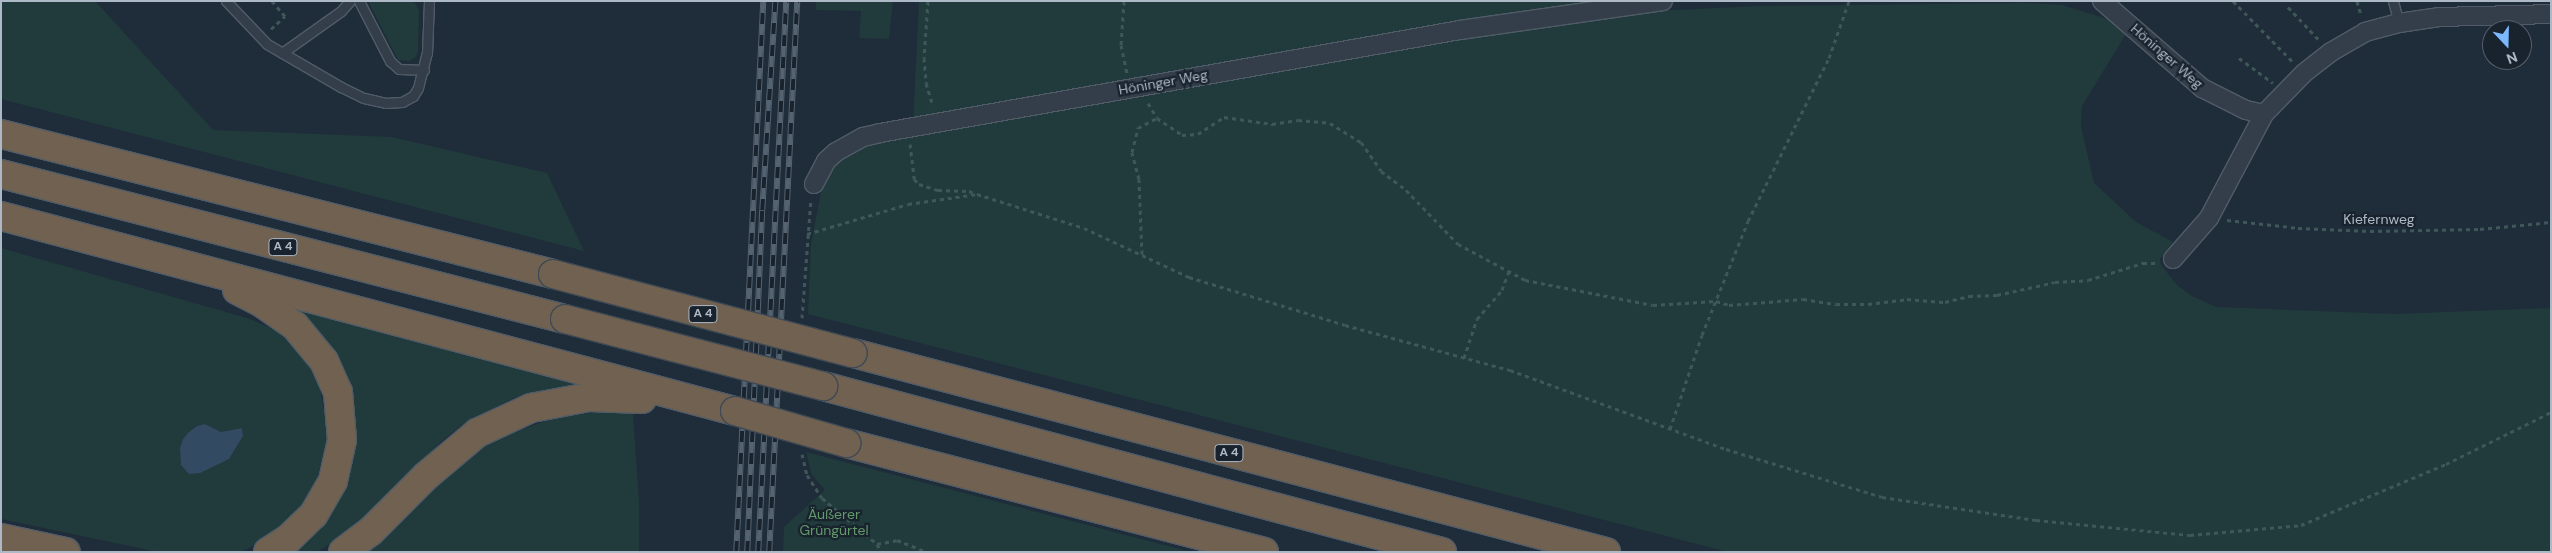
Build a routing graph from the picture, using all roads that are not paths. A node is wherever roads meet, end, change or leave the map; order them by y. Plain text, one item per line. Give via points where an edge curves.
1 (226, 1) edge
2 (350, 1) edge
3 (359, 1) edge
4 (429, 1) edge
5 (1663, 1) edge
6 (2102, 1) edge
7 (2393, 1) edge
8 (2551, 14) edge
9 (2399, 22) junction
10 (282, 53) junction
11 (424, 70) junction
12 (2264, 114) junction
13 (1, 134) edge
14 (1, 174) edge
15 (814, 184) road end
16 (1, 216) edge
17 (2173, 259) road end
18 (188, 266) junction
19 (735, 411) junction
20 (1, 538) edge
21 (66, 552) edge
22 (268, 552) edge
23 (343, 552) edge
24 (1264, 552) edge
25 (1442, 552) edge
26 (1606, 552) edge

1 - 10 lane via 261,38
2 - 10 lane
3 - 11 lane via 390,61 399,69
4 - 11 lane
5 - 15 street, Höninger Weg via 1460,30 862,137 826,161
6 - 12 street, Höninger Weg via 2202,88 2246,110
7 - 9 lane
8 - 9 street via 2439,17
9 - 12 street via 2365,32 2331,52 2304,73
10 - 11 lane via 341,87 385,103 402,102 413,96
12 - 17 street via 2209,218
13 - 26 highway, A 4, bridge via 553,274
14 - 25 highway, A 4, bridge via 823,386
16 - 18 highway
18 - 19 highway
18 - 22 highway via 262,303 295,326 324,361 338,392 342,440 333,481 313,516
19 - 23 highway via 637,399 589,397 531,408 477,433 426,476 370,532
19 - 24 highway, bridge
20 - 21 highway

